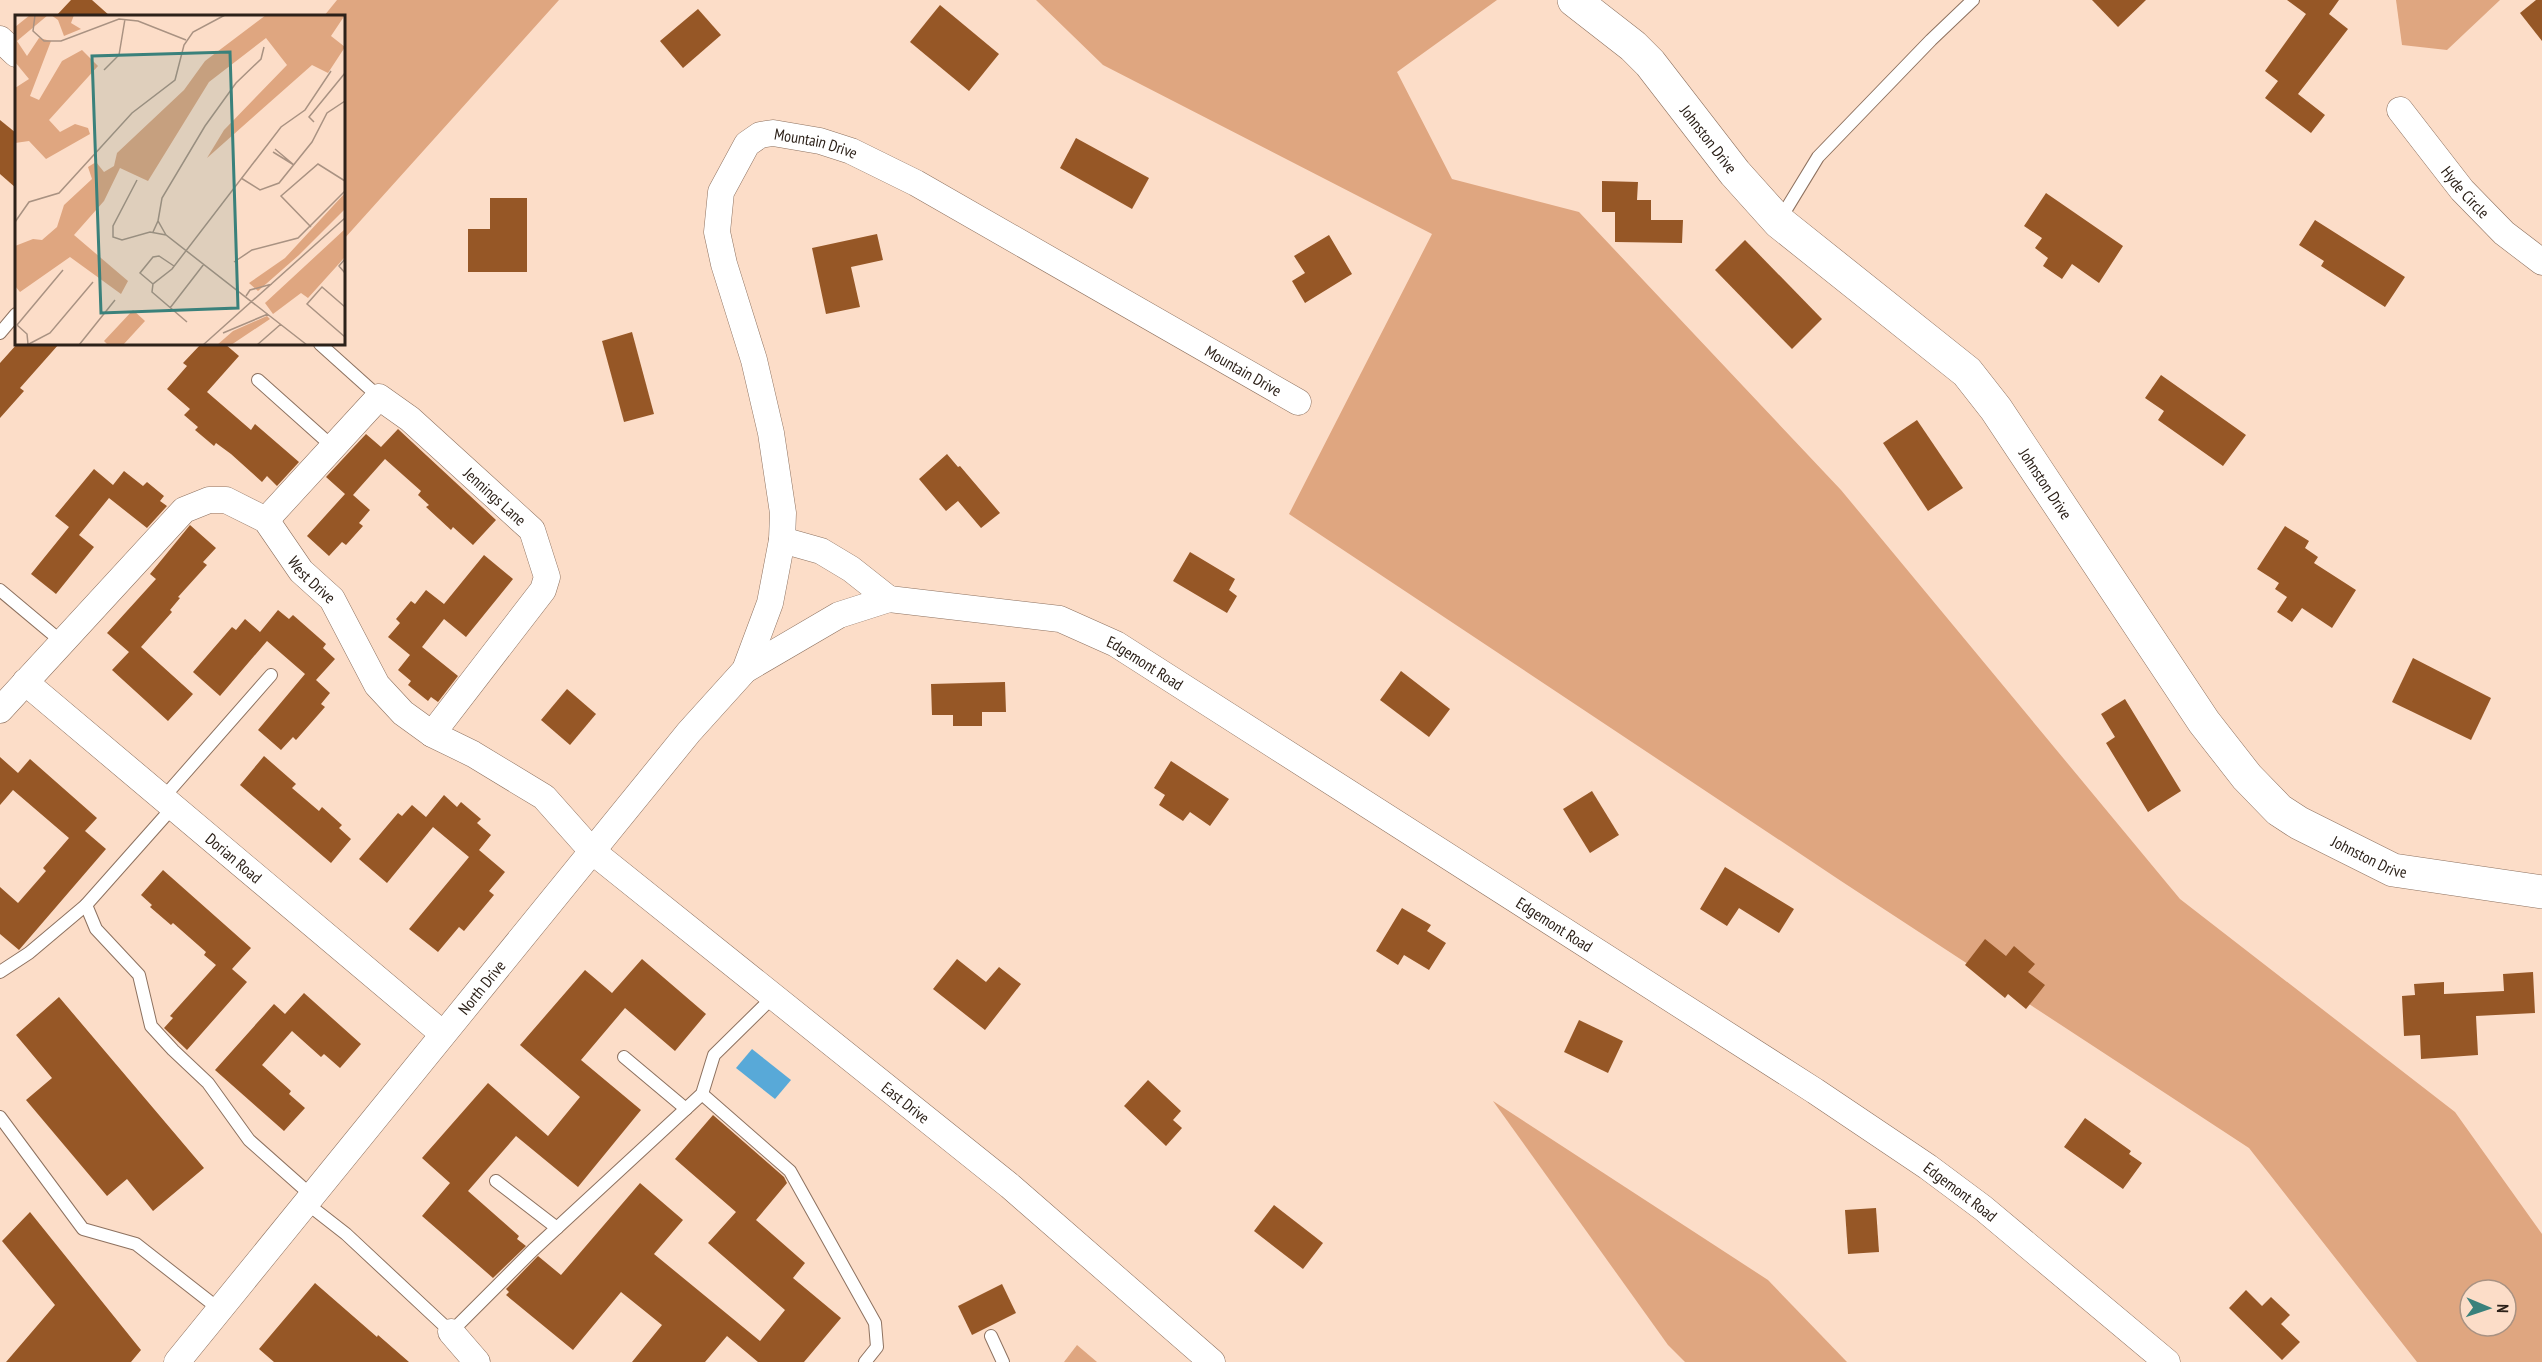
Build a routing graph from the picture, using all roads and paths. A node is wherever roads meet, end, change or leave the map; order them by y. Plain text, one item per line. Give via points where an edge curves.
1 (1574, 0) edge
2 (1973, 0) edge
3 (0, 39) edge
4 (15, 53) edge
5 (2400, 110) dead end
6 (1779, 222) junction
7 (2542, 262) edge
8 (15, 315) edge
9 (0, 333) edge
10 (321, 345) edge
11 (258, 380) dead end
12 (379, 397) junction
13 (1298, 402) dead end
14 (333, 447) junction
15 (266, 520) junction
16 (782, 540) junction
17 (0, 590) edge
18 (889, 599) junction
19 (770, 603) joint
20 (62, 642) junction
21 (745, 670) junction
22 (271, 675) dead end
23 (25, 682) junction
24 (2, 704) edge
25 (432, 734) junction
26 (168, 803) junction
27 (592, 851) junction
28 (2542, 892) edge
29 (86, 905) junction
30 (0, 972) edge
31 (774, 996) junction
32 (443, 1034) junction
33 (624, 1057) dead end
34 (702, 1094) junction
35 (686, 1109) junction
36 (0, 1117) edge
37 (496, 1181) dead end
38 (308, 1199) junction
39 (557, 1228) junction
40 (219, 1309) junction
41 (451, 1332) junction
42 (991, 1336) dead end
43 (177, 1362) edge
44 (477, 1362) edge
45 (865, 1362) edge
46 (1003, 1362) edge
47 (1212, 1362) edge
48 (2167, 1362) edge

1 - 6 street, Johnston Drive via 1650,63 1735,173
2 - 6 lane via 1818,157
3 - 4 street
5 - 7 street, Hyde Circle via 2462,190 2504,234
6 - 28 street, Johnston Drive via 1967,372 1996,409 2204,722 2279,810 2392,870
8 - 9 lane
10 - 12 lane
11 - 14 lane
12 - 14 street
12 - 25 street, Jennings Lane via 410,419 532,530 547,577 543,590
13 - 16 street, Mountain Drive via 907,179 851,151 820,141 772,133 760,135 747,144 721,192 717,232 771,433 783,513
14 - 15 street
15 - 20 street, West Drive via 226,500 209,500 184,510
15 - 25 street, West Drive via 301,571 332,599 377,685 403,713
16 - 18 street via 821,551
16 - 19 street, Mountain Drive
17 - 20 lane
18 - 21 street, Edgemont Road via 839,615
18 - 48 street, Edgemont Road via 1060,619 1116,644 1928,1167 1983,1208
19 - 21 street, North Drive
20 - 23 street, West Drive
21 - 27 street, North Drive
22 - 26 lane
23 - 24 street, West Drive
23 - 26 street, Dorian Road
25 - 27 street, West Drive via 544,797
26 - 29 lane
26 - 32 street, Dorian Road
27 - 31 street, East Drive
27 - 32 street, North Drive
29 - 30 lane
29 - 38 lane via 96,929 139,975 151,1026 208,1083 249,1140
31 - 34 lane via 714,1055
31 - 47 street, East Drive via 1010,1186
32 - 38 street, North Drive
33 - 35 lane
34 - 35 lane
34 - 45 lane via 790,1171 875,1323 877,1347
35 - 39 lane
36 - 40 lane via 83,1229 136,1244
37 - 39 lane
38 - 40 street, North Drive
38 - 41 lane
39 - 41 lane
40 - 43 street, North Drive
41 - 44 street
42 - 46 lane

